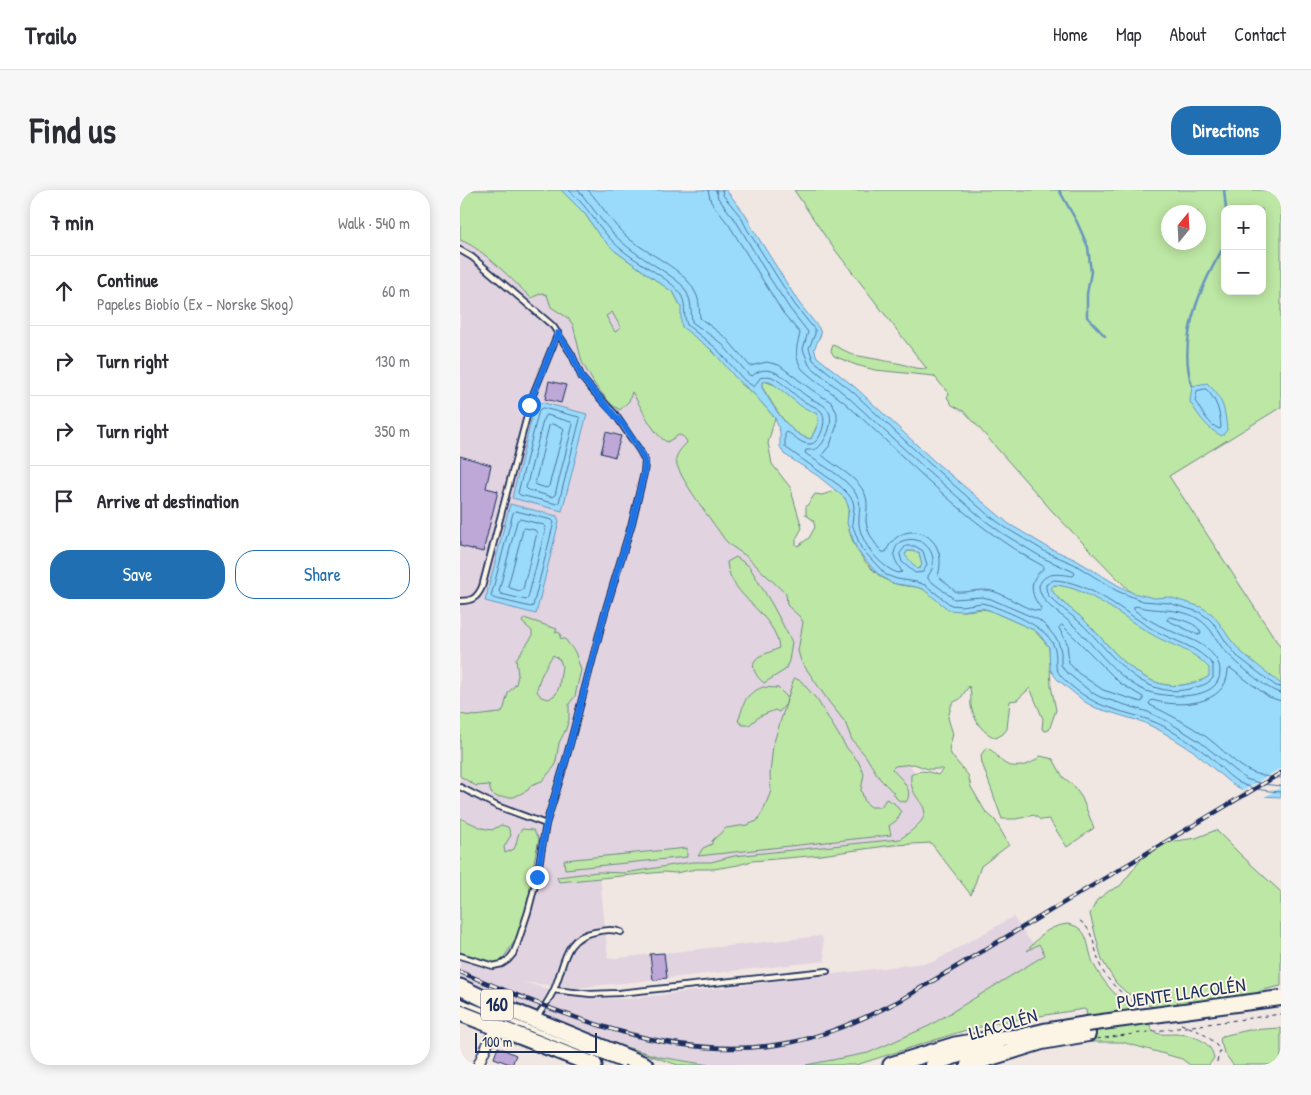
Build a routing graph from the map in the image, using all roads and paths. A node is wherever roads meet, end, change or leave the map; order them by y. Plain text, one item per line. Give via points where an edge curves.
1 (460, 250) edge
2 (558, 333) junction
3 (460, 601) edge
4 (460, 786) edge
5 (546, 824) junction
6 (1080, 921) dead end
7 (621, 932) dead end
8 (460, 956) edge
9 (827, 971) dead end
10 (460, 987) edge
11 (554, 990) junction
12 (1281, 998) edge
13 (460, 1001) edge
14 (1281, 1008) edge
15 (1148, 1009) dead end
16 (460, 1013) edge
17 (1281, 1014) edge
18 (536, 1020) junction
19 (1180, 1023) dead end
20 (496, 1028) junction
21 (1088, 1033) junction
22 (1018, 1037) junction
23 (633, 1063) edge
24 (478, 1065) edge
25 (594, 1065) edge
26 (650, 1065) edge
27 (891, 1065) edge
28 (932, 1065) edge
29 (968, 1065) edge
30 (1216, 1065) edge

1 - 2 lane via 480,263
2 - 3 lane via 532,397 482,587 474,599
2 - 5 lane via 582,378 624,426 645,461 632,523
4 - 5 lane via 496,806
5 - 8 lane via 537,877 513,954 502,964 493,966
6 - 15 path via 1089,931 1103,972 1127,997
7 - 11 lane via 607,929 575,939 567,951
9 - 11 lane via 619,993
10 - 18 highway, 160
11 - 18 lane
12 - 21 main road, PUENTE LLACOLÉN, bridge
13 - 23 lane
14 - 21 main road, PUENTE LLACOLÉN
16 - 20 highway, 160
17 - 21 path, bridge
18 - 23 highway, 160
19 - 30 path via 1205,1034 1216,1044 1220,1051
20 - 24 street
20 - 25 highway, 160
21 - 22 main road, LLACOLÉN via 1044,1031
21 - 29 main road, LLACOLÉN via 1042,1042
22 - 27 highway via 955,1045
22 - 28 main road, LLACOLÉN
23 - 26 highway

